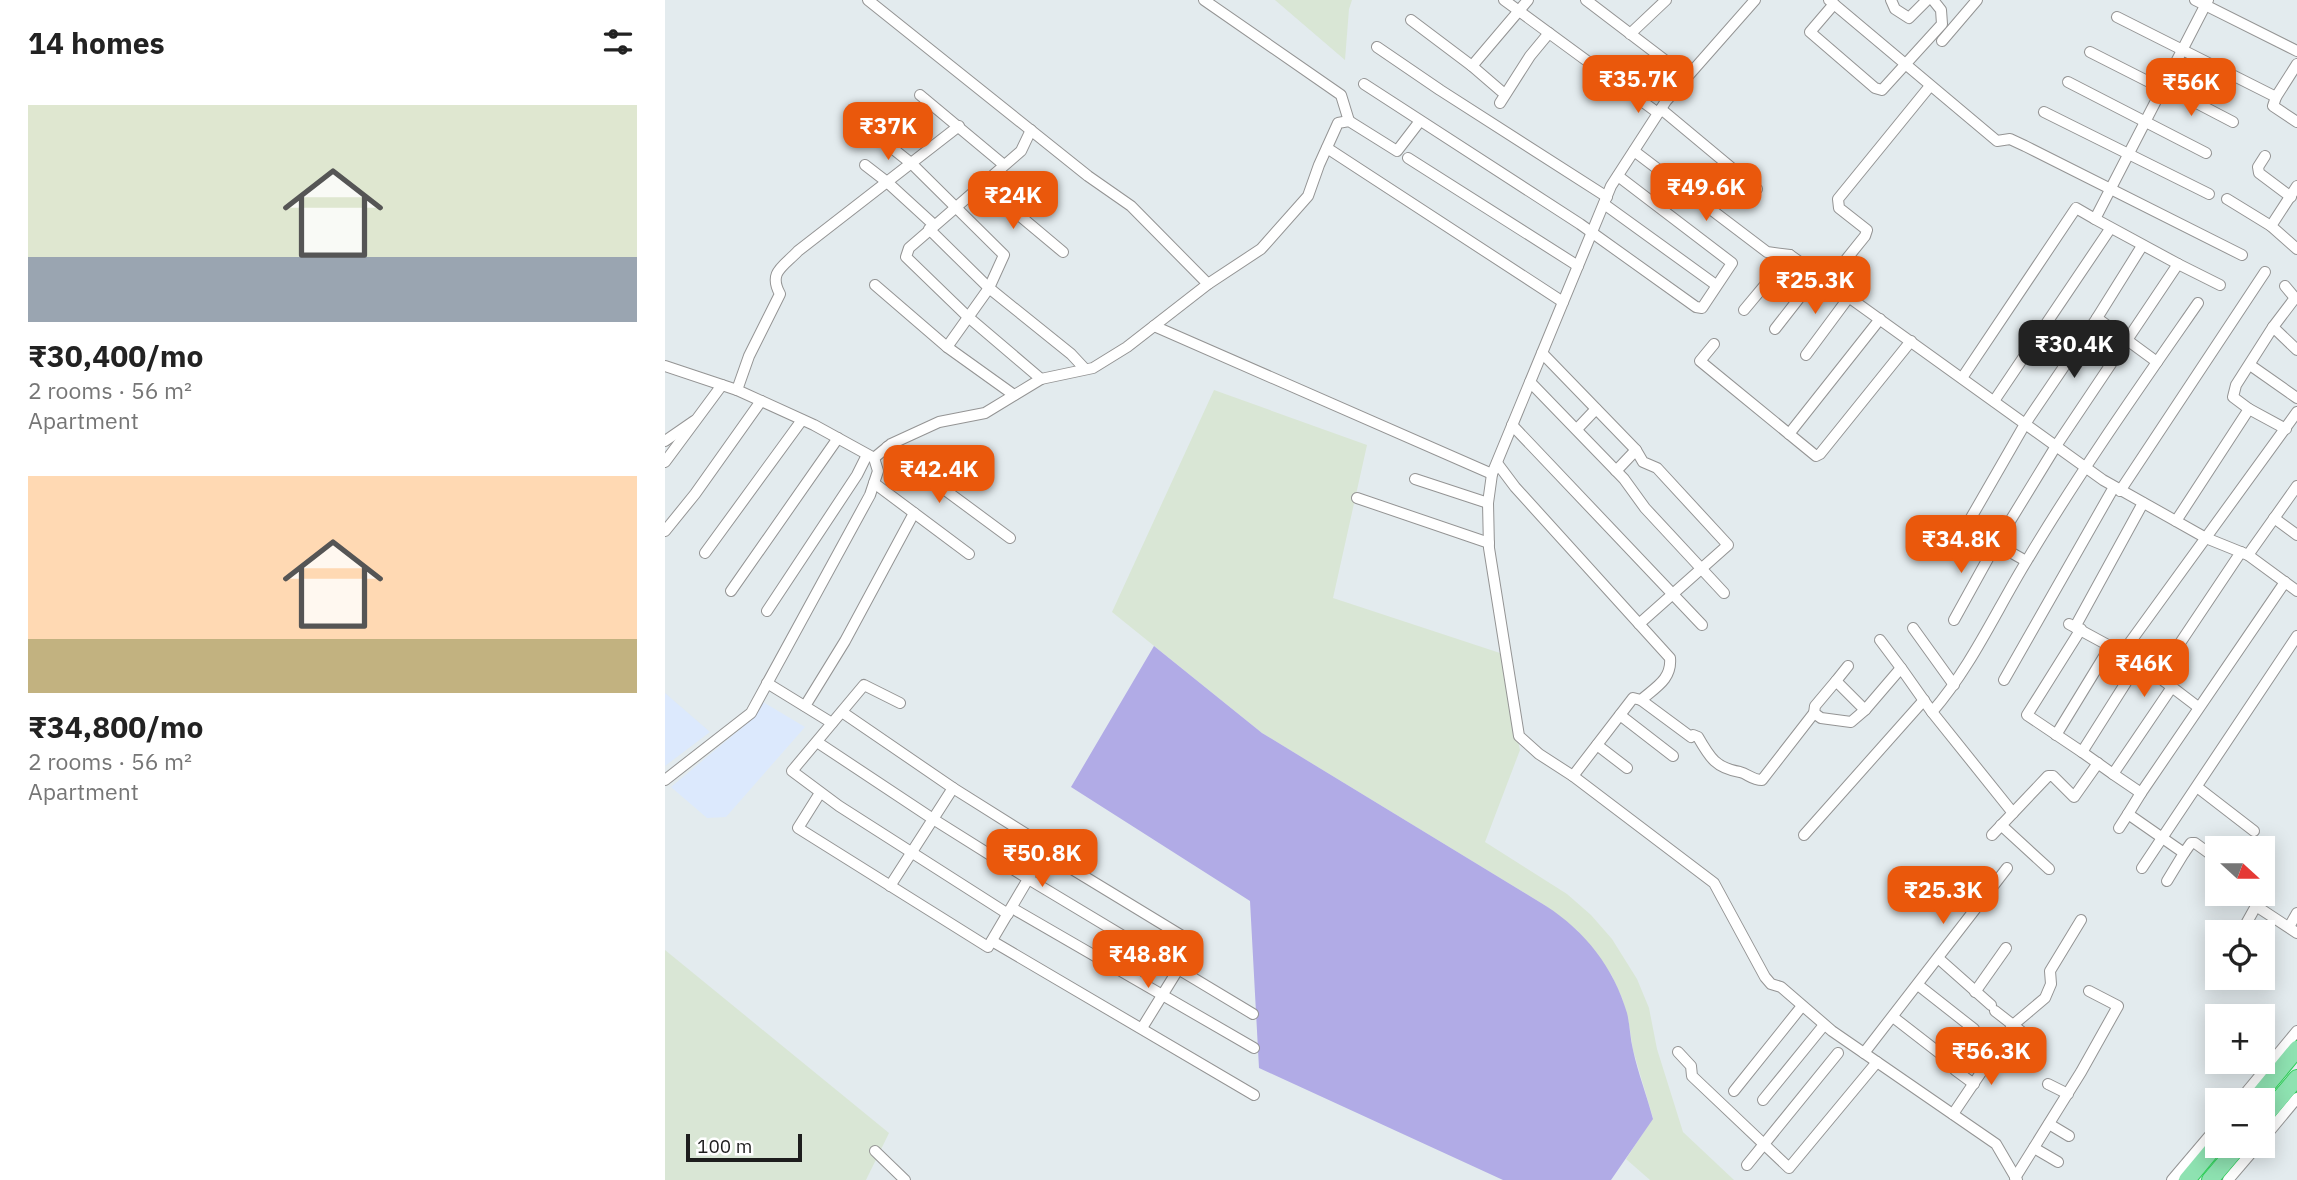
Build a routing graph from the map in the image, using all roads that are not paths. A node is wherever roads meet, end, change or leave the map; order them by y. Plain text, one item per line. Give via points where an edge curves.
1 (868, 0) edge
2 (1204, 0) edge
3 (1504, 0) edge
4 (1528, 0) edge
5 (1586, 0) edge
6 (1666, 0) edge
7 (1755, 0) edge
8 (1891, 0) edge
9 (1927, 0) edge
10 (1933, 0) edge
11 (1977, 0) edge
12 (1832, 2) edge
13 (2202, 2) edge
14 (1518, 11) junction
15 (2117, 17) dead end
16 (1411, 20) dead end
17 (1549, 33) junction
18 (1630, 34) junction
19 (1942, 41) dead end
20 (1377, 47) dead end
21 (2182, 49) junction
22 (2297, 51) edge
23 (2090, 52) dead end
24 (2297, 64) edge
25 (1472, 66) junction
26 (1906, 66) junction
27 (1687, 77) junction
28 (2068, 82) dead end
29 (1364, 84) dead end
30 (1930, 86) junction
31 (2163, 87) junction
32 (1501, 91) dead end
33 (920, 95) dead end
34 (2276, 97) junction
35 (1500, 103) dead end
36 (1660, 111) junction
37 (2044, 112) dead end
38 (1349, 121) junction
39 (1420, 121) junction
40 (2146, 121) junction
41 (2233, 122) dead end
42 (2297, 122) edge
43 (959, 126) junction
44 (1031, 130) junction
45 (882, 140) dead end
46 (1327, 148) junction
47 (1634, 151) junction
48 (2206, 153) dead end
49 (2129, 155) junction
50 (2265, 156) dead end
51 (1408, 158) dead end
52 (912, 164) junction
53 (865, 165) dead end
54 (1004, 165) junction
55 (1618, 176) junction
56 (887, 182) junction
57 (983, 185) junction
58 (1757, 189) dead end
59 (2111, 189) junction
60 (2209, 194) dead end
61 (2294, 194) edge
62 (2227, 199) dead end
63 (1605, 200) junction
64 (955, 208) junction
65 (2095, 219) junction
66 (2271, 226) junction
67 (932, 227) junction
68 (2110, 229) junction
69 (1592, 233) junction
70 (2142, 246) junction
71 (2297, 249) edge
72 (1063, 253) dead end
73 (1790, 255) junction
74 (2242, 255) dead end
75 (2178, 264) junction
76 (1578, 266) junction
77 (2265, 272) dead end
78 (1818, 274) junction
79 (1828, 282) junction
80 (1208, 284) junction
81 (874, 285) dead end
82 (1716, 285) junction
83 (2220, 285) dead end
84 (2285, 286) dead end
85 (989, 288) junction
86 (1849, 297) junction
87 (2296, 299) edge
88 (1563, 302) junction
89 (2198, 303) dead end
90 (1744, 310) dead end
91 (967, 316) junction
92 (2097, 318) junction
93 (1880, 319) junction
94 (1154, 326) junction
95 (2273, 327) junction
96 (1775, 329) dead end
97 (2127, 339) junction
98 (1911, 341) junction
99 (1714, 344) dead end
100 (947, 347) junction
101 (2297, 350) edge
102 (1542, 353) junction
103 (1806, 355) dead end
104 (2157, 362) junction
105 (2250, 365) junction
106 (665, 366) edge
107 (1085, 369) junction
108 (1962, 378) junction
109 (1041, 379) junction
110 (1530, 382) junction
111 (722, 385) junction
112 (737, 390) junction
113 (1014, 395) junction
114 (2297, 398) edge
115 (761, 401) junction
116 (1994, 401) junction
117 (1597, 409) junction
118 (2249, 409) junction
119 (2297, 412) edge
120 (698, 419) junction
121 (802, 419) junction
122 (2025, 424) junction
123 (1512, 425) junction
124 (1577, 429) junction
125 (2286, 429) junction
126 (1789, 434) junction
127 (838, 439) junction
128 (665, 441) edge
129 (2056, 446) junction
130 (887, 447) junction
131 (1636, 450) junction
132 (870, 457) junction
133 (665, 462) edge
134 (1495, 468) junction
135 (2085, 468) junction
136 (1616, 471) junction
137 (1415, 480) dead end
138 (874, 483) junction
139 (2297, 486) edge
140 (2117, 489) junction
141 (1357, 498) dead end
142 (1488, 503) junction
143 (2143, 503) junction
144 (913, 513) junction
145 (2274, 518) junction
146 (2176, 521) junction
147 (665, 531) edge
148 (2297, 535) edge
149 (1010, 538) dead end
150 (2206, 538) junction
151 (1489, 543) junction
152 (1996, 544) junction
153 (705, 553) dead end
154 (2244, 553) junction
155 (968, 554) dead end
156 (2026, 561) junction
157 (1701, 569) junction
158 (2285, 582) junction
159 (731, 591) dead end
160 (2297, 591) edge
161 (1724, 593) dead end
162 (1674, 595) junction
163 (767, 611) dead end
164 (1955, 620) dead end
165 (1639, 624) junction
166 (1702, 625) dead end
167 (2075, 627) junction
168 (1913, 628) dead end
169 (2297, 636) edge
170 (1880, 640) dead end
171 (2111, 645) junction
172 (2123, 652) junction
173 (2139, 662) junction
174 (1848, 666) dead end
175 (1901, 668) junction
176 (2158, 676) junction
177 (2004, 680) dead end
178 (1836, 681) junction
179 (767, 683) junction
180 (1954, 685) junction
181 (2172, 687) junction
182 (1641, 700) junction
183 (1924, 700) junction
184 (900, 704) dead end
185 (805, 706) junction
186 (2198, 707) junction
187 (1865, 710) junction
188 (842, 712) junction
189 (1932, 712) junction
190 (1814, 713) junction
191 (1620, 715) junction
192 (832, 723) junction
193 (2056, 735) junction
194 (817, 742) junction
195 (1597, 745) junction
196 (2082, 752) junction
197 (1673, 756) dead end
198 (2098, 763) junction
199 (1627, 768) dead end
200 (2113, 774) junction
201 (1573, 776) junction
202 (665, 780) edge
203 (2197, 787) junction
204 (953, 788) junction
205 (820, 793) junction
206 (2141, 793) junction
207 (2013, 813) junction
208 (2128, 814) junction
209 (933, 819) junction
210 (2001, 825) junction
211 (2119, 828) dead end
212 (2254, 831) dead end
213 (1804, 835) dead end
214 (1992, 835) dead end
215 (2161, 838) junction
216 (2205, 850) edge
217 (911, 852) junction
218 (1044, 852) junction
219 (2184, 853) junction
220 (2007, 868) dead end
221 (2142, 868) dead end
222 (2049, 869) dead end
223 (1030, 880) junction
224 (2167, 881) dead end
225 (890, 886) junction
226 (2256, 906) joint
227 (1010, 911) junction
228 (2297, 913) edge
229 (2081, 920) dead end
230 (2248, 920) edge
231 (2293, 930) edge
232 (992, 941) junction
233 (2006, 948) dead end
234 (1938, 958) junction
235 (1179, 968) junction
236 (1918, 985) junction
237 (2089, 991) dead end
238 (1975, 992) junction
239 (1163, 995) junction
240 (1802, 1006) junction
241 (1253, 1014) dead end
242 (1893, 1017) junction
243 (1824, 1025) junction
244 (2013, 1025) junction
245 (1142, 1028) junction
246 (1974, 1029) dead end
247 (2297, 1031) edge
248 (2031, 1039) dead end
249 (1979, 1043) dead end
250 (1254, 1048) dead end
251 (2297, 1049) edge
252 (1678, 1052) dead end
253 (1838, 1053) dead end
254 (1864, 1053) junction
255 (1993, 1055) junction
256 (1877, 1062) junction
257 (2297, 1078) edge
258 (1974, 1084) junction
259 (2048, 1084) dead end
260 (2250, 1088) edge
261 (2264, 1088) edge
262 (1734, 1091) dead end
263 (2068, 1094) junction
264 (1254, 1095) dead end
265 (2297, 1098) edge
266 (1763, 1100) dead end
267 (2275, 1104) edge
268 (1953, 1114) junction
269 (2049, 1124) junction
270 (2275, 1125) edge
271 (2069, 1136) dead end
272 (2205, 1141) edge
273 (1764, 1144) junction
274 (2034, 1148) junction
275 (875, 1151) dead end
276 (2205, 1158) edge
277 (2229, 1158) edge
278 (2247, 1158) edge
279 (2058, 1162) dead end
280 (1747, 1165) dead end
281 (2016, 1179) edge
282 (905, 1180) edge
283 (2172, 1180) edge
284 (2187, 1180) edge
285 (2210, 1180) edge
286 (2228, 1180) edge

1 - 44 street
2 - 38 street via 1341,95
3 - 14 street
4 - 14 street
5 - 18 street
6 - 18 street
7 - 27 street
8 - 9 street via 1895,9 1909,18
10 - 26 street via 1941,10 1941,24
11 - 19 street
12 - 26 street
12 - 26 street via 1810,32 1875,88 1882,90
13 - 21 street
13 - 22 street
14 - 17 street
14 - 25 street
15 - 21 street
16 - 25 street
17 - 35 street
17 - 36 street
18 - 27 street
20 - 63 street
21 - 31 street
21 - 34 street
23 - 31 street
24 - 34 street
25 - 32 street
26 - 30 street
27 - 36 street
28 - 40 street
29 - 39 street
30 - 59 street via 1997,141 2015,141
30 - 79 street via 1838,199 1839,208 1867,230
31 - 40 street
31 - 41 street
33 - 43 street
34 - 42 street via 2273,106
36 - 47 street
36 - 58 street
37 - 49 street
38 - 39 street via 1397,151
38 - 46 street via 1338,122
39 - 69 street
40 - 48 street
40 - 49 street
43 - 52 street
43 - 54 street
44 - 54 street via 1021,151
44 - 80 street via 1131,206
45 - 52 street
46 - 80 street via 1308,197 1261,248
46 - 88 street
47 - 55 street
47 - 73 street via 1767,252
49 - 59 street
49 - 60 street
50 - 61 street via 2259,173
51 - 76 street
52 - 56 street
52 - 64 street
53 - 56 street
54 - 57 street
55 - 63 street
55 - 82 street via 1728,258 1732,263
56 - 67 street
56 - 112 street via 798,251 774,278 780,294
57 - 64 street
57 - 72 street
59 - 65 street
59 - 74 street
61 - 66 street
62 - 66 street
63 - 69 street
63 - 82 street
64 - 67 street
64 - 85 street via 1004,255
65 - 68 street
65 - 108 street via 2077,208
66 - 71 street
67 - 85 street
67 - 91 street via 909,248 906,257
68 - 70 street
68 - 116 street
69 - 76 street
69 - 82 street via 1696,307 1702,308
70 - 75 street
70 - 92 street
73 - 78 street
73 - 90 street
75 - 83 street
75 - 97 street
76 - 88 street
77 - 140 street
78 - 79 street
78 - 96 street
79 - 86 street
80 - 94 street
81 - 100 street
84 - 87 street
85 - 91 street
85 - 107 street
86 - 93 street
86 - 103 street
87 - 95 street
88 - 102 street
89 - 104 street
91 - 100 street
91 - 109 street
92 - 97 street
92 - 122 street
93 - 98 street
93 - 126 street
94 - 107 street via 1127,347
94 - 134 street
95 - 101 street
95 - 105 street
97 - 104 street
97 - 129 street
98 - 108 street
98 - 126 street via 1820,454 1813,454
99 - 126 street via 1700,360
100 - 113 street
102 - 110 street
102 - 117 street
104 - 135 street
105 - 114 street
105 - 118 street via 2233,397
106 - 111 street
107 - 109 street
108 - 116 street
109 - 113 street
110 - 123 street
110 - 124 street
111 - 112 street
111 - 120 street
112 - 115 street
113 - 130 street via 985,412 939,422
115 - 121 street
115 - 147 street
116 - 122 street
117 - 124 street
117 - 131 street
118 - 125 street
118 - 146 street
119 - 125 street
120 - 128 street
120 - 133 street
121 - 127 street
121 - 153 street
122 - 129 street
122 - 152 street via 1968,523 1970,530
123 - 134 street
123 - 162 street
124 - 136 street
125 - 150 street
127 - 132 street
127 - 159 street
129 - 135 street
129 - 152 street
130 - 132 street
130 - 149 street
131 - 136 street
131 - 157 street via 1728,545
132 - 138 street via 877,471
132 - 163 street
134 - 142 street
134 - 165 street
135 - 140 street
135 - 156 street
136 - 157 street
137 - 142 street
138 - 144 street
138 - 179 street
139 - 145 street
140 - 143 street
140 - 177 street
141 - 151 street
142 - 151 street
143 - 146 street
143 - 167 street
144 - 155 street
144 - 185 street
145 - 148 street
145 - 154 street
146 - 150 street
150 - 154 street
150 - 172 street
151 - 201 street via 1519,736
152 - 156 street
152 - 164 street
154 - 158 street
154 - 176 street
156 - 180 street
157 - 161 street
157 - 162 street
158 - 160 street
158 - 186 street
162 - 165 street
162 - 166 street
165 - 182 street via 1670,658 1671,669
167 - 171 street
167 - 193 street via 2028,715
168 - 180 street
169 - 203 street
170 - 175 street
171 - 172 street
171 - 193 street
172 - 173 street
173 - 176 street
173 - 196 street
174 - 178 street
175 - 183 street
175 - 187 street
176 - 181 street
178 - 187 street
178 - 190 street
179 - 185 street
179 - 202 street via 751,713
180 - 189 street
181 - 186 street
181 - 200 street
182 - 190 street via 1681,731 1698,737 1725,769 1755,780 1762,780
182 - 191 street via 1633,698
183 - 189 street
183 - 213 street
184 - 188 street via 864,685
185 - 192 street
186 - 206 street
187 - 190 street via 1851,722
188 - 192 street
188 - 204 street
189 - 207 street
191 - 195 street
191 - 197 street
192 - 194 street
193 - 196 street
194 - 205 street via 792,771
194 - 209 street
195 - 199 street
195 - 201 street
196 - 198 street
198 - 200 street
198 - 207 street via 2074,797 2048,776
200 - 206 street
201 - 240 street via 1714,883 1765,977
203 - 212 street
203 - 215 street
204 - 209 street
204 - 218 street via 1047,847
205 - 217 street
205 - 225 street via 798,828
206 - 208 street
207 - 210 street
208 - 211 street
208 - 215 street
209 - 217 street
209 - 223 street
210 - 214 street
210 - 222 street
215 - 219 street
215 - 221 street
216 - 219 street via 2191,843
217 - 225 street
217 - 227 street
218 - 223 street
218 - 235 street via 1192,942
219 - 224 street
220 - 234 street
223 - 227 street
223 - 235 street
225 - 232 street via 988,947
226 - 230 street
226 - 231 street
227 - 232 street
227 - 239 street
228 - 231 street
229 - 244 street via 2050,971 2045,998
232 - 245 street
233 - 238 street
234 - 236 street
234 - 238 street
235 - 239 street
235 - 241 street
236 - 242 street
236 - 246 street
237 - 263 street via 2118,1006
238 - 244 street
239 - 245 street
239 - 250 street
240 - 243 street
240 - 262 street
242 - 254 street
242 - 258 street
243 - 254 street
243 - 266 street
244 - 248 street
244 - 255 street
245 - 264 street
247 - 260 street
249 - 255 street
251 - 261 highway
252 - 273 street via 1691,1066 1692,1076
253 - 273 street
254 - 256 street
255 - 258 street
256 - 268 street
256 - 273 street via 1789,1168
257 - 267 highway
258 - 268 street
259 - 263 street
263 - 269 street
265 - 270 street
268 - 281 street via 1996,1144
269 - 271 street
269 - 274 street
272 - 283 street
273 - 280 street
274 - 279 street
274 - 281 street
275 - 282 street
276 - 284 highway
277 - 285 highway
278 - 286 street

